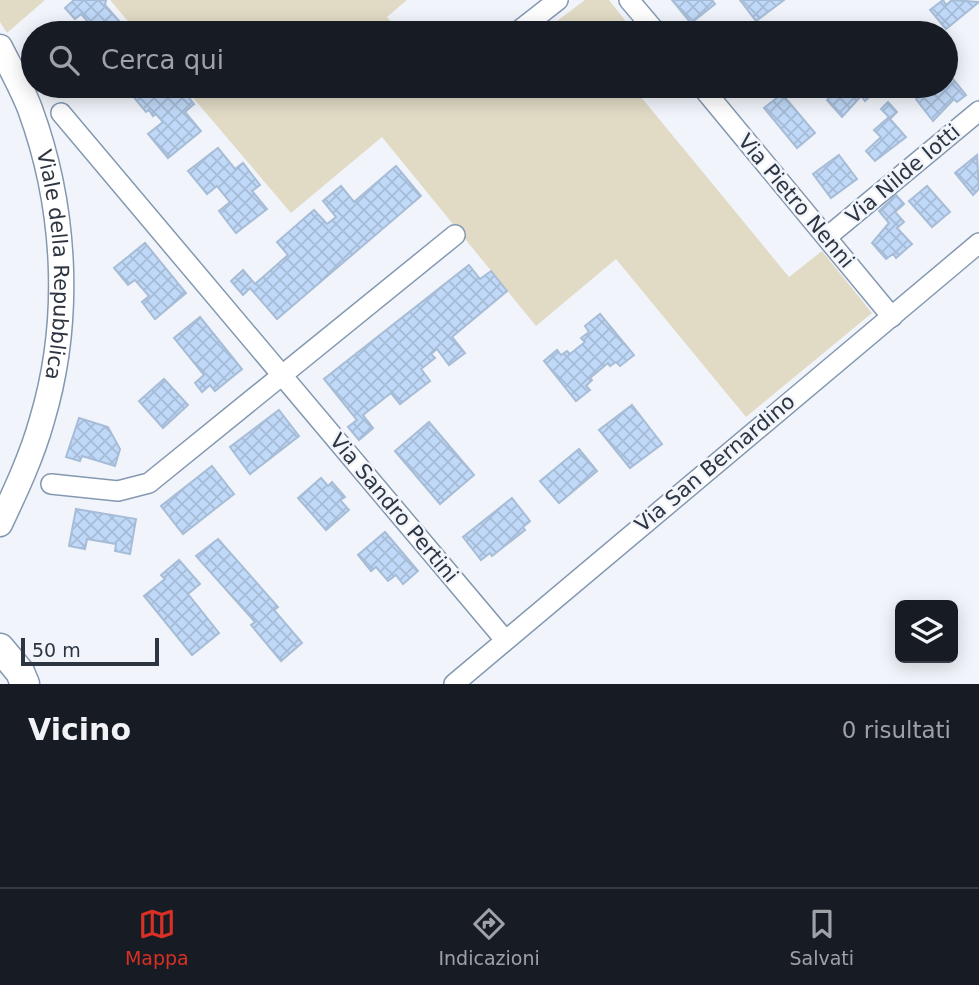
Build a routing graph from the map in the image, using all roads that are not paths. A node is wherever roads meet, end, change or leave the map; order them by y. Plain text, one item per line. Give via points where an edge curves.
1 (558, 0) edge
2 (629, 0) edge
3 (531, 21) edge
4 (647, 21) edge
5 (0, 47) edge
6 (21, 90) edge
7 (25, 98) edge
8 (711, 98) edge
9 (979, 111) edge
10 (61, 113) dead end
11 (456, 235) dead end
12 (827, 237) junction
13 (979, 243) edge
14 (892, 317) junction
15 (283, 376) junction
16 (51, 484) dead end
17 (0, 524) edge
18 (505, 640) junction
19 (0, 648) edge
20 (27, 680) edge
21 (454, 684) edge

1 - 3 street
2 - 4 street
5 - 6 street, Viale della Repubblica
7 - 17 street, Viale della Repubblica via 51,184 62,261 58,343 43,418
8 - 12 street, Via Pietro Nenni
9 - 12 street, Via Nilde Iotti
10 - 15 street, Via Sandro Pertini
11 - 15 street
12 - 14 street, Via Pietro Nenni
13 - 14 street, Via San Bernardino
14 - 18 street, Via San Bernardino
15 - 16 street via 149,483 118,491
15 - 18 street, Via Sandro Pertini
18 - 21 street, Via San Bernardino
19 - 20 main road

